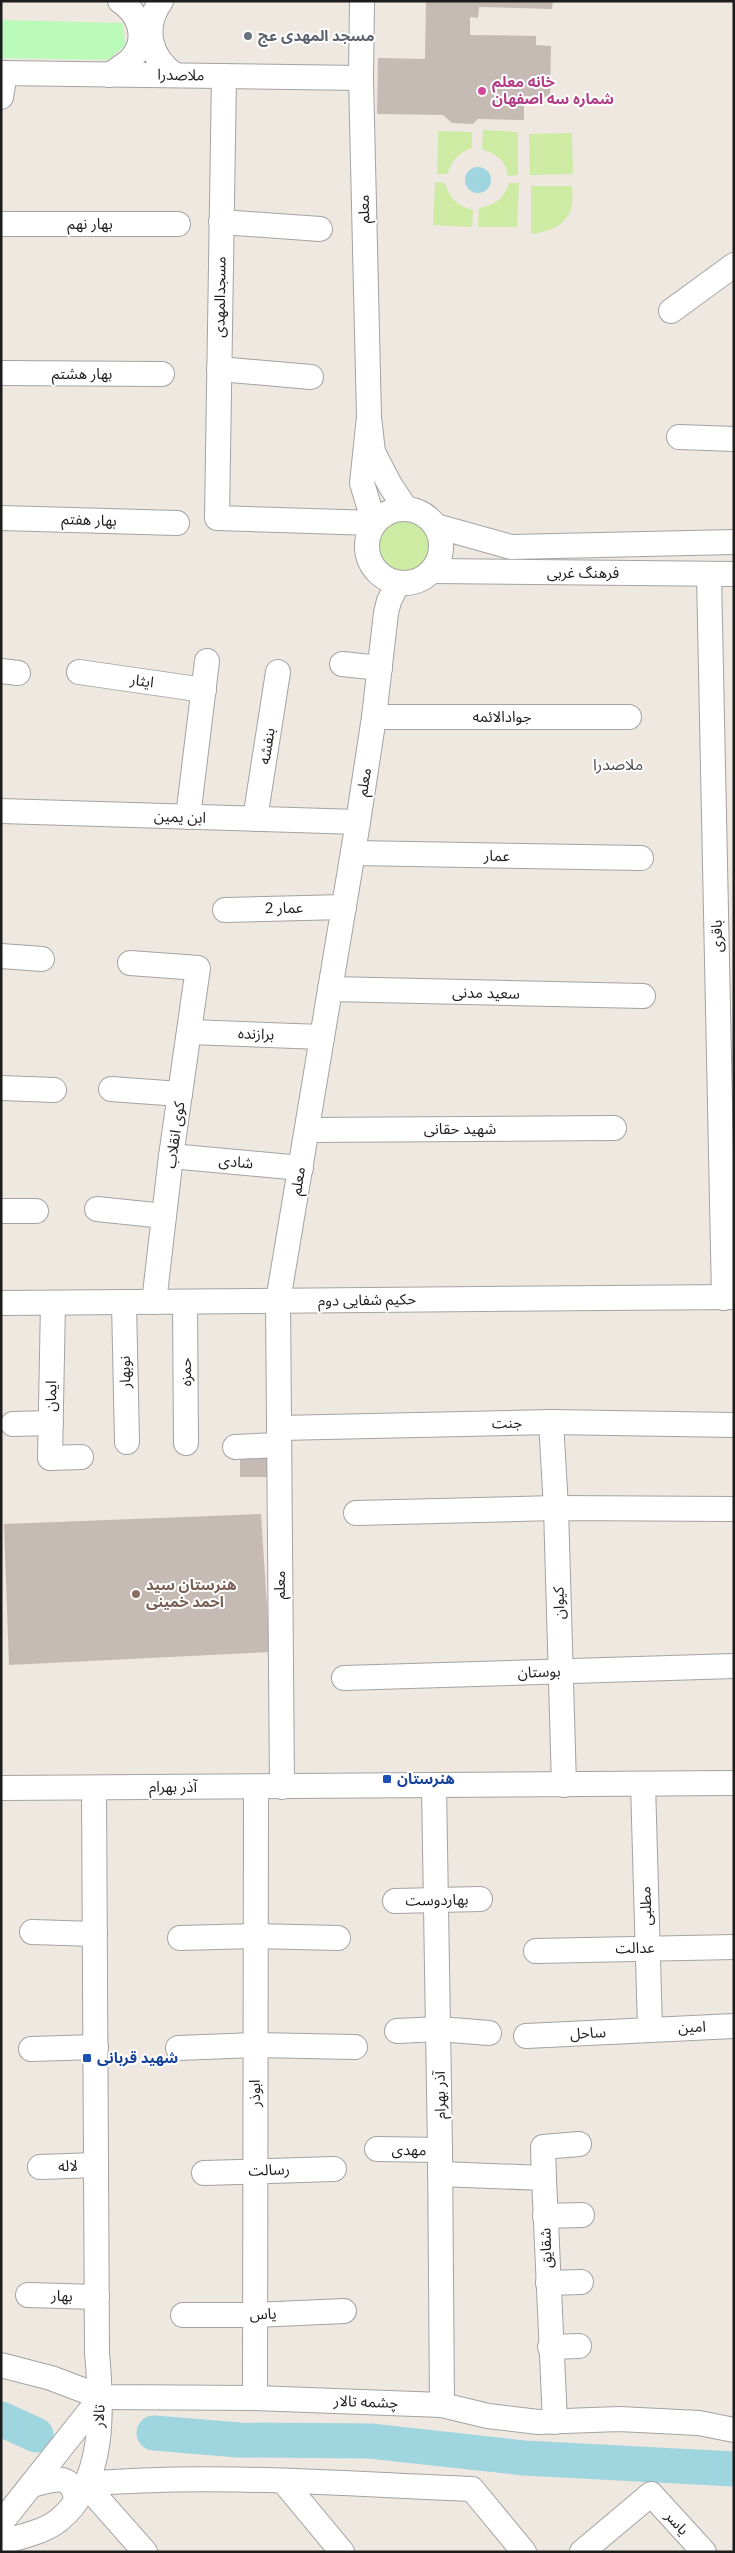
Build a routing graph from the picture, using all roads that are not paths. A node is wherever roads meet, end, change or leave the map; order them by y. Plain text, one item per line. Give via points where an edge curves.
1 (120, 1) edge
2 (161, 1) edge
3 (362, 1) edge
4 (3, 73) edge
5 (109, 74) junction
6 (175, 75) junction
7 (224, 76) junction
8 (361, 78) junction
9 (1, 97) edge
10 (221, 222) junction
11 (1, 224) edge
12 (178, 224) dead end
13 (320, 229) dead end
14 (734, 265) edge
15 (670, 311) dead end
16 (219, 369) junction
17 (1, 373) edge
18 (162, 374) dead end
19 (311, 377) dead end
20 (369, 417) junction
21 (679, 437) dead end
22 (734, 438) edge
23 (406, 509) junction
24 (1, 518) edge
25 (177, 522) dead end
26 (374, 523) junction
27 (436, 526) junction
28 (734, 542) edge
29 (432, 571) junction
30 (734, 574) edge
31 (710, 575) junction
32 (398, 583) junction
33 (208, 661) dead end
34 (342, 664) dead end
35 (380, 668) junction
36 (79, 672) dead end
37 (278, 672) dead end
38 (204, 690) junction
39 (374, 718) junction
40 (629, 718) dead end
41 (1, 811) edge
42 (188, 817) junction
43 (255, 819) junction
44 (358, 822) junction
45 (353, 853) junction
46 (641, 858) dead end
47 (344, 907) junction
48 (224, 910) dead end
49 (1, 957) edge
50 (42, 959) dead end
51 (130, 963) dead end
52 (330, 989) junction
53 (643, 996) dead end
54 (190, 1032) junction
55 (322, 1037) junction
56 (1, 1088) edge
57 (111, 1089) dead end
58 (54, 1090) dead end
59 (180, 1094) junction
60 (614, 1128) dead end
61 (307, 1130) junction
62 (171, 1156) junction
63 (300, 1168) junction
64 (97, 1209) dead end
65 (1, 1211) edge
66 (36, 1211) dead end
67 (164, 1216) junction
68 (729, 1297) edge
69 (278, 1301) junction
70 (124, 1302) junction
71 (154, 1302) junction
72 (185, 1302) junction
73 (1, 1303) edge
74 (53, 1303) junction
75 (551, 1422) junction
76 (51, 1423) junction
77 (13, 1424) dead end
78 (734, 1425) edge
79 (279, 1436) junction
80 (127, 1442) dead end
81 (186, 1443) dead end
82 (235, 1447) dead end
83 (81, 1457) dead end
84 (556, 1508) junction
85 (734, 1509) edge
86 (356, 1513) dead end
87 (734, 1666) edge
88 (560, 1672) junction
89 (344, 1678) dead end
90 (734, 1783) edge
91 (642, 1784) junction
92 (434, 1785) junction
93 (564, 1785) junction
94 (256, 1787) junction
95 (282, 1787) junction
96 (1, 1788) edge
97 (94, 1788) junction
98 (436, 1899) junction
99 (480, 1899) dead end
100 (395, 1901) dead end
101 (32, 1932) dead end
102 (95, 1934) junction
103 (255, 1936) junction
104 (180, 1938) dead end
105 (338, 1938) dead end
106 (734, 1947) edge
107 (647, 1948) junction
108 (536, 1951) dead end
109 (734, 2026) edge
110 (650, 2029) junction
111 (439, 2030) junction
112 (397, 2031) dead end
113 (489, 2033) dead end
114 (526, 2036) dead end
115 (255, 2045) junction
116 (96, 2047) junction
117 (355, 2047) dead end
118 (31, 2048) dead end
119 (178, 2048) dead end
120 (579, 2144) dead end
121 (377, 2149) dead end
122 (440, 2150) junction
123 (96, 2165) junction
124 (40, 2166) dead end
125 (334, 2169) dead end
126 (255, 2170) junction
127 (204, 2173) dead end
128 (440, 2174) junction
129 (544, 2178) junction
130 (582, 2215) dead end
131 (545, 2216) junction
132 (581, 2282) dead end
133 (548, 2283) junction
134 (28, 2295) dead end
135 (97, 2297) junction
136 (344, 2310) dead end
137 (183, 2315) dead end
138 (255, 2315) junction
139 (579, 2346) dead end
140 (550, 2347) junction
141 (1, 2365) edge
142 (101, 2397) junction
143 (255, 2398) junction
144 (442, 2405) junction
145 (555, 2422) junction
146 (734, 2430) edge
147 (283, 2481) junction
148 (32, 2485) junction
149 (81, 2492) junction
150 (10, 2539) edge
151 (145, 2552) edge
152 (342, 2552) edge
153 (524, 2552) edge
154 (582, 2552) edge
155 (704, 2552) edge

1 - 5 street via 136,15 141,38 130,60
2 - 6 street via 152,21 154,54 163,67
3 - 8 street, معلم
4 - 5 street, ملاصدرا
4 - 9 street
5 - 6 street, ملاصدرا
6 - 7 street, ملاصدرا
7 - 8 street, ملاصدرا
7 - 10 street, مسجدالمهدی
8 - 20 street, معلم
10 - 13 street
10 - 16 street, مسجدالمهدی
11 - 12 street, بهار نهم
14 - 15 street
16 - 19 street
16 - 26 street, مسجدالمهدی via 217,518
17 - 18 street, بهار هشتم
20 - 23 street via 374,452 390,486
20 - 26 street via 362,483
21 - 22 street
23 - 26 street via 382,515
23 - 27 street via 417,511
24 - 25 street, بهار هفتم
26 - 32 street via 368,535 368,560 380,575
27 - 28 street, فرهنگ غربی via 511,547
27 - 29 street via 441,550
29 - 31 street, فرهنگ غربی
29 - 32 street via 411,583
30 - 31 street, فرهنگ غربی
31 - 68 street, باقری
32 - 35 street, معلم via 387,607
33 - 38 street
34 - 35 street
35 - 39 street, معلم
36 - 38 street, ایثار
37 - 43 street, بنفشه
38 - 42 street
39 - 40 street, جوادالائمه
39 - 44 street, معلم
41 - 42 street, ابن یمین
42 - 43 street, ابن یمین
43 - 44 street, ابن یمین
44 - 45 street, معلم
45 - 46 street, عمار
45 - 47 street, معلم
47 - 48 street, عمار 2
47 - 52 street, معلم
49 - 50 street
51 - 54 street, کوی انقلاب via 198,968
52 - 53 street, سعید مدنی
52 - 55 street, معلم
54 - 55 street, برازنده
54 - 59 street, کوی انقلاب
55 - 61 street, معلم
56 - 58 street
57 - 59 street
59 - 62 street, کوی انقلاب
60 - 61 street, شهید حقانی
61 - 63 street, معلم
62 - 63 street, شادی
62 - 67 street, کوی انقلاب
63 - 69 street, معلم
64 - 67 street
65 - 66 street
67 - 71 street, کوی انقلاب
68 - 69 street, حکیم شفایی دوم
69 - 72 street, حکیم شفایی دوم
69 - 79 street, معلم
70 - 71 street, حکیم شفایی دوم
70 - 74 street, حکیم شفایی دوم
70 - 80 street, نوبهار
71 - 72 street, حکیم شفایی دوم
72 - 81 street, حمزه
73 - 74 street, حکیم شفایی دوم
74 - 76 street, ایمان
75 - 78 street, جنت
75 - 79 street, جنت
75 - 84 street, کیوان
76 - 77 street
76 - 83 street, ایمان via 50,1458
79 - 82 street, جنت
79 - 95 street, معلم
84 - 85 street
84 - 86 street
84 - 88 street, کیوان
87 - 88 street, بوستان
88 - 89 street, بوستان
88 - 93 street, کیوان
90 - 91 street, آذر بهرام
91 - 93 street, آذر بهرام
91 - 107 street, مطلبی
92 - 93 street, آذر بهرام
92 - 95 street, آذر بهرام
92 - 98 street, آذر بهرام
94 - 95 street, آذر بهرام
94 - 97 street, آذر بهرام
94 - 103 street, ابوذر
96 - 97 street, آذر بهرام
97 - 102 street
98 - 99 street, بهاردوست
98 - 100 street, بهاردوست
98 - 111 street, آذر بهرام
101 - 102 street
102 - 116 street
103 - 104 street
103 - 105 street
103 - 115 street, ابوذر
106 - 107 street, عدالت
107 - 108 street, عدالت
107 - 110 street, مطلبی
109 - 110 street, امین
110 - 114 street, ساحل
111 - 112 street
111 - 113 street
111 - 122 street, آذر بهرام
115 - 117 street
115 - 119 street
115 - 126 street, ابوذر
116 - 118 street
116 - 123 street
120 - 129 street, شقایق via 543,2147
121 - 122 street, مهدی
122 - 128 street, آذر بهرام
123 - 124 street, لاله
123 - 135 street
125 - 126 street, رسالت
126 - 127 street, رسالت
126 - 138 street, ابوذر
128 - 129 street
128 - 144 street, آذر بهرام
129 - 131 street, شقایق
130 - 131 street
131 - 133 street, شقایق
132 - 133 street
133 - 140 street, شقایق
134 - 135 street, بهار
135 - 142 street
136 - 138 street, یاس
137 - 138 street, یاس
138 - 143 street, ابوذر
139 - 140 street
140 - 145 street, شقایق
141 - 142 street, چشمه تالار via 51,2378
142 - 143 street, چشمه تالار
142 - 148 street, تالار
142 - 149 street, تالار via 98,2434
143 - 144 street, چشمه تالار
144 - 145 street, چشمه تالار via 488,2416
145 - 146 street, چشمه تالار via 619,2419 699,2422
147 - 149 street via 139,2479
147 - 152 street
147 - 153 street via 472,2489
148 - 149 street via 58,2479
148 - 150 street, تالار
149 - 150 street, تالار via 58,2521 39,2531
149 - 151 street
154 - 155 street, یاسر via 651,2494

